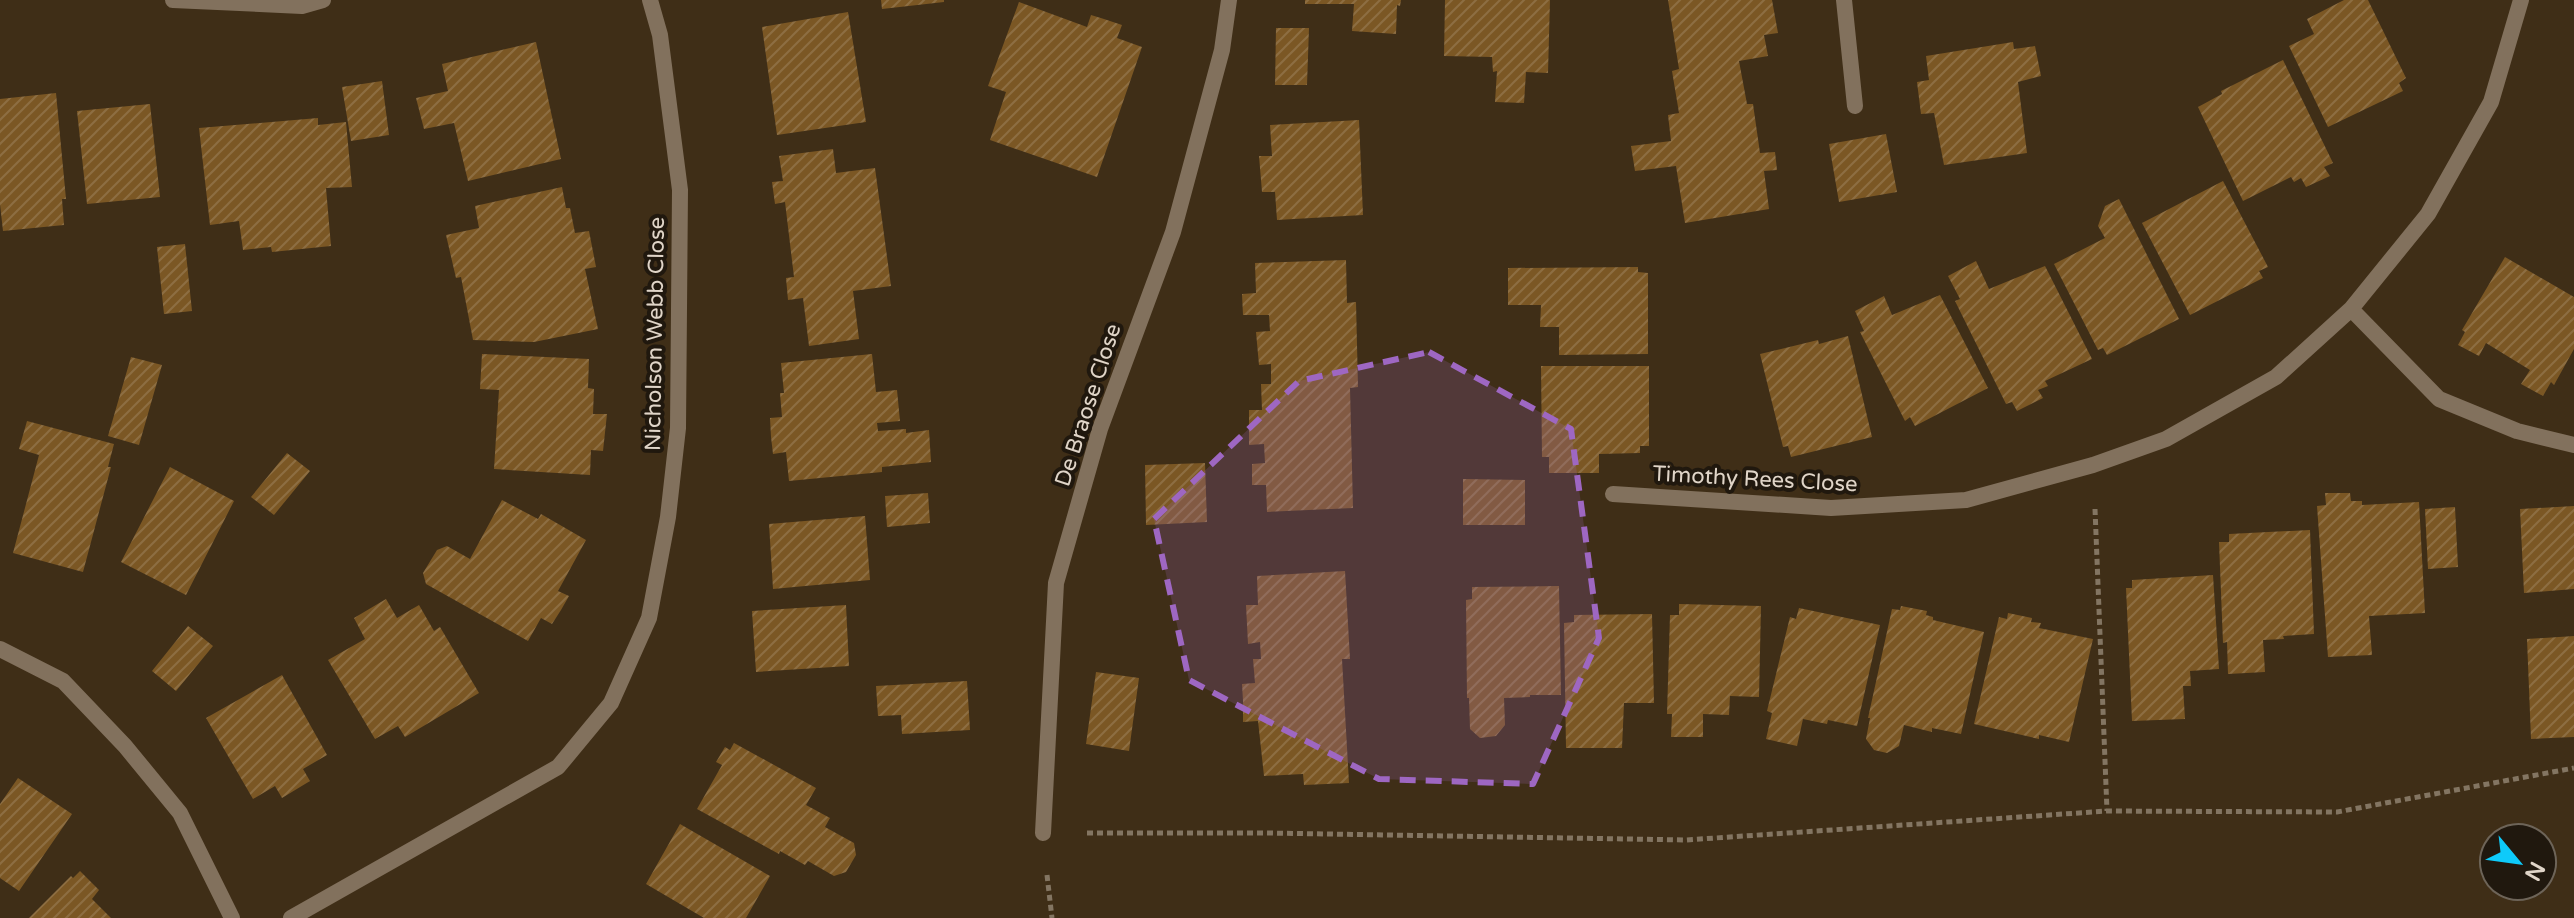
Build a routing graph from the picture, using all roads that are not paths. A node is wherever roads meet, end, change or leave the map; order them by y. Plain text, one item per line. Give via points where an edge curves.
1 (173, 0) edge
2 (323, 0) edge
3 (650, 0) edge
4 (1229, 0) edge
5 (1844, 0) edge
6 (2521, 0) edge
7 (1855, 106) dead end
8 (2351, 309) junction
9 (2574, 445) edge
10 (1613, 494) dead end
11 (0, 649) edge
12 (1043, 833) dead end
13 (232, 918) edge
14 (291, 918) edge

1 - 2 street via 302,6
3 - 14 street, Nicholson Webb Close via 660,35 680,190 678,428 649,618 611,703 558,767
4 - 12 street, De Braose Close via 1222,50 1173,232 1100,429 1056,583
5 - 7 street
6 - 8 street, Timothy Rees Close via 2491,102 2428,214
8 - 9 street via 2439,399 2517,431
8 - 10 street, Timothy Rees Close via 2276,377 2166,439 1966,500 1831,508
11 - 13 street via 63,681 125,746 180,813

